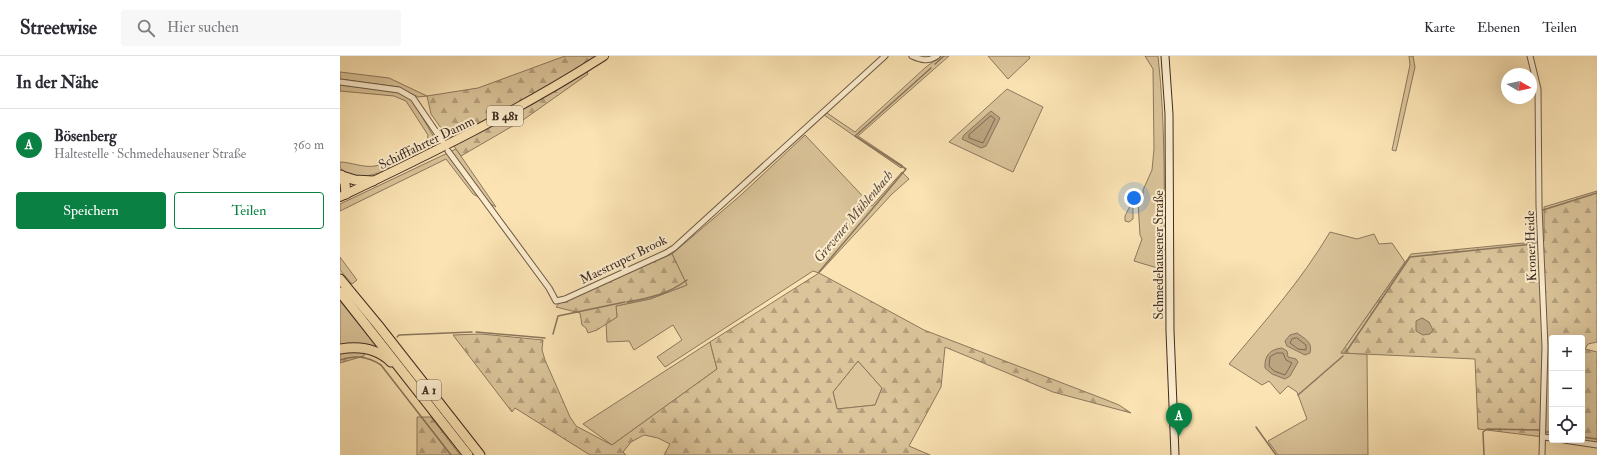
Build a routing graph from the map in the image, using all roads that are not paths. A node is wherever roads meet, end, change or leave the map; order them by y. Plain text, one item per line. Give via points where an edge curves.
1 (604, 56) edge
2 (885, 56) edge
3 (912, 56) edge
4 (937, 56) edge
5 (1165, 56) edge
6 (1530, 56) edge
7 (340, 82) edge
8 (443, 142) dead end
9 (448, 151) dead end
10 (341, 175) edge
11 (373, 181) junction
12 (340, 186) edge
13 (343, 196) edge
14 (340, 279) edge
15 (340, 292) edge
16 (340, 349) edge
17 (414, 386) junction
18 (1543, 437) junction
19 (1549, 438) edge
20 (1584, 443) edge
21 (1597, 445) edge
22 (468, 455) edge
23 (480, 455) edge
24 (1175, 455) edge
25 (1542, 455) edge

1 - 11 main road, Schifffahrter Damm / B 481 via 554,88 491,123
2 - 9 street, Maestruper Brook via 674,248 556,301
3 - 4 street via 923,60
5 - 24 main road, Schmedehausener Straße via 1169,114 1170,331
6 - 18 street, Kroner Heide via 1538,89 1539,206 1545,347
7 - 8 street via 399,90 413,98
10 - 11 highway via 355,180
10 - 13 highway via 345,183
11 - 13 main road, Schifffahrter Damm / B 481
12 - 13 highway
14 - 23 highway, A 1
15 - 17 highway, A 1
16 - 17 highway via 363,348 378,353 387,358
17 - 22 highway, A 1
18 - 19 street
18 - 25 street, Kroner Heide
20 - 21 street

